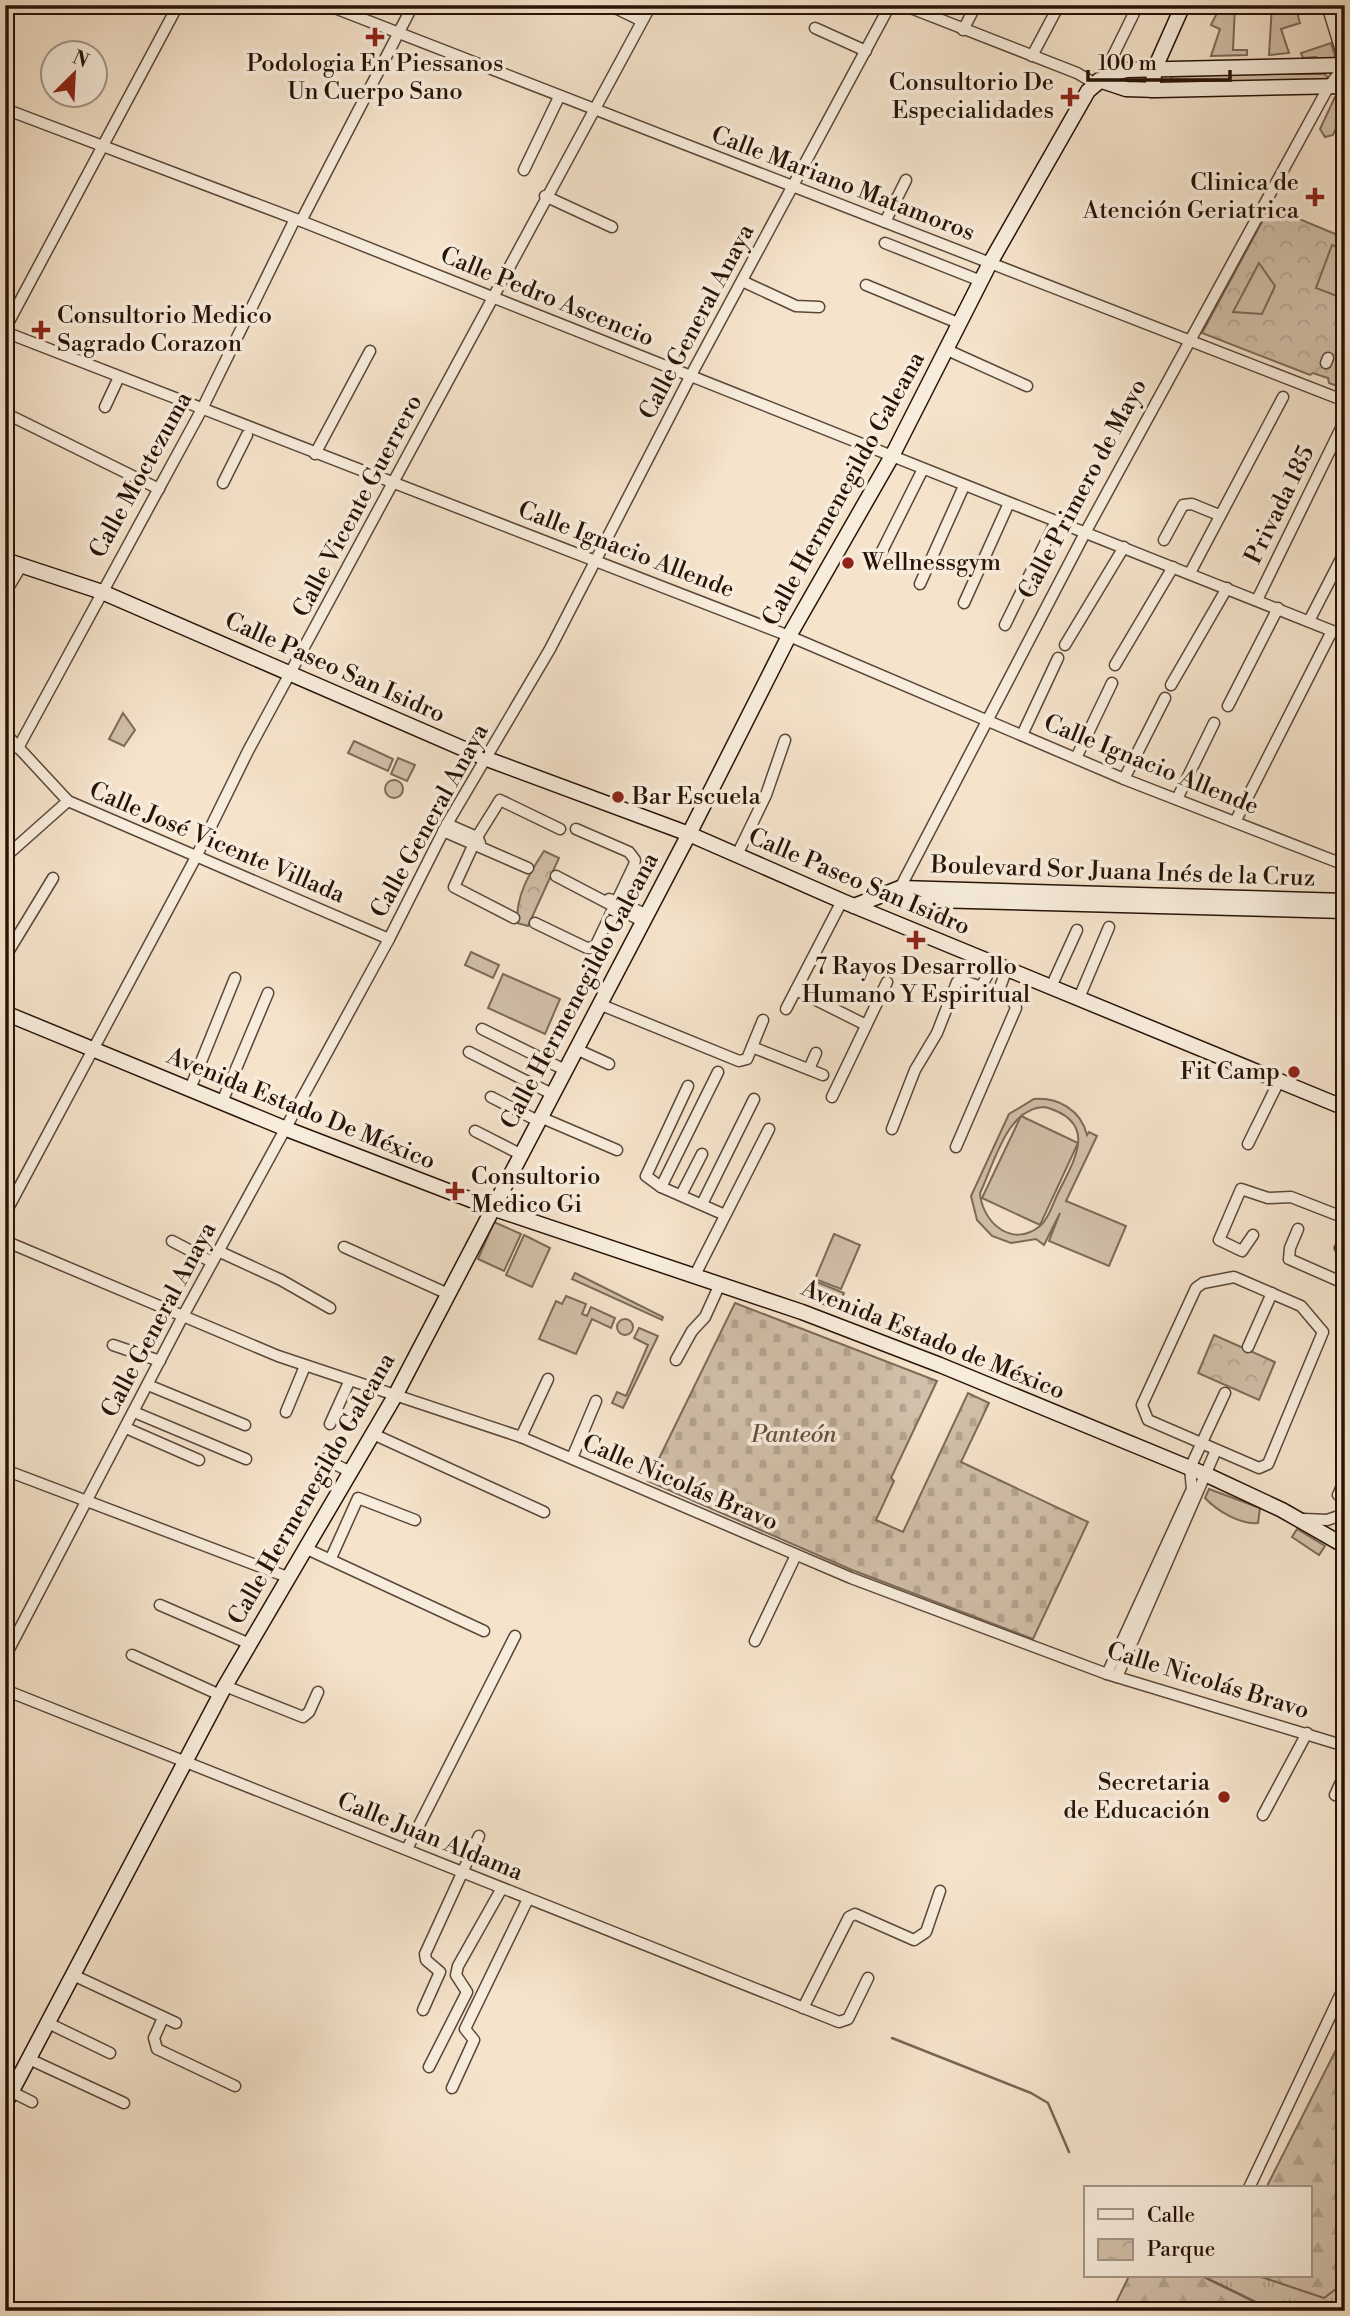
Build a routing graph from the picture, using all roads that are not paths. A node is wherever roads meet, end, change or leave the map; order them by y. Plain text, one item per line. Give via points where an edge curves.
1 (178, 5) edge
2 (327, 5) edge
3 (413, 5) edge
4 (609, 5) edge
5 (651, 5) edge
6 (890, 5) edge
7 (903, 5) edge
8 (976, 5) edge
9 (1059, 5) edge
10 (1138, 5) edge
11 (1183, 5) edge
12 (1327, 5) edge
13 (642, 21) junction
14 (814, 28) dead end
15 (963, 30) junction
16 (397, 33) junction
17 (866, 51) junction
18 (1032, 56) junction
19 (1345, 64) edge
20 (1155, 68) junction
21 (1103, 81) junction
22 (1329, 86) junction
23 (1345, 86) edge
24 (1152, 89) junction
25 (559, 97) junction
26 (5, 109) edge
27 (593, 110) junction
28 (101, 147) junction
29 (524, 170) dead end
30 (906, 180) dead end
31 (794, 186) junction
32 (545, 196) junction
33 (298, 220) junction
34 (885, 222) junction
35 (612, 228) dead end
36 (886, 243) dead end
37 (990, 264) junction
38 (742, 281) junction
39 (981, 281) junction
40 (866, 285) dead end
41 (492, 298) junction
42 (819, 307) dead end
43 (958, 323) junction
44 (5, 331) edge
45 (1189, 340) junction
46 (945, 349) junction
47 (370, 351) dead end
48 (119, 377) junction
49 (690, 377) junction
50 (1027, 386) dead end
51 (1283, 397) dead end
52 (1345, 401) edge
53 (105, 407) dead end
54 (202, 409) junction
55 (5, 413) edge
56 (1341, 428) dead end
57 (247, 435) dead end
58 (315, 454) junction
59 (892, 456) junction
60 (923, 470) junction
61 (223, 483) dead end
62 (396, 483) junction
63 (964, 486) junction
64 (159, 489) junction
65 (1009, 503) junction
66 (1219, 515) junction
67 (1056, 522) junction
68 (1085, 533) junction
69 (1164, 540) dead end
70 (1124, 547) junction
71 (1345, 551) edge
72 (5, 560) edge
73 (597, 561) junction
74 (22, 565) junction
75 (875, 565) dead end
76 (1173, 567) junction
77 (1190, 573) junction
78 (920, 584) dead end
79 (1227, 588) junction
80 (102, 592) junction
81 (5, 593) edge
82 (1257, 600) junction
83 (964, 603) dead end
84 (1278, 608) junction
85 (1309, 621) junction
86 (1005, 625) dead end
87 (1332, 631) junction
88 (789, 636) junction
89 (1345, 636) edge
90 (1065, 645) dead end
91 (1058, 658) dead end
92 (1115, 665) dead end
93 (292, 674) junction
94 (1111, 683) dead end
95 (1171, 685) dead end
96 (1165, 698) dead end
97 (1228, 706) dead end
98 (987, 718) junction
99 (1214, 723) dead end
100 (5, 733) edge
101 (1022, 735) junction
102 (785, 740) dead end
103 (18, 748) junction
104 (1077, 757) junction
105 (487, 759) junction
106 (1124, 779) junction
107 (1177, 799) junction
108 (68, 801) junction
109 (1235, 822) junction
110 (445, 828) junction
111 (560, 829) dead end
112 (576, 829) dead end
113 (689, 834) junction
114 (478, 843) junction
115 (737, 855) junction
116 (5, 857) edge
117 (196, 857) junction
118 (1345, 865) edge
119 (528, 868) dead end
120 (556, 876) dead end
121 (53, 877) dead end
122 (897, 894) junction
123 (1345, 901) edge
124 (615, 904) junction
125 (848, 904) junction
126 (1345, 911) edge
127 (644, 917) junction
128 (514, 918) dead end
129 (885, 919) junction
130 (534, 923) dead end
131 (1109, 927) dead end
132 (1077, 930) dead end
133 (389, 939) junction
134 (5, 957) edge
135 (1001, 966) junction
136 (235, 978) dead end
137 (887, 982) dead end
138 (1052, 986) junction
139 (796, 989) junction
140 (268, 993) dead end
141 (1079, 998) junction
142 (599, 1004) junction
143 (786, 1009) dead end
144 (5, 1013) edge
145 (763, 1020) dead end
146 (866, 1025) junction
147 (482, 1030) dead end
148 (752, 1047) junction
149 (576, 1049) junction
150 (94, 1051) junction
151 (468, 1052) dead end
152 (817, 1053) dead end
153 (609, 1064) dead end
154 (809, 1069) junction
155 (565, 1070) junction
156 (718, 1072) dead end
157 (823, 1075) dead end
158 (1279, 1081) junction
159 (688, 1086) dead end
160 (190, 1089) junction
161 (1345, 1090) edge
162 (552, 1094) junction
163 (491, 1097) dead end
164 (832, 1097) dead end
165 (754, 1099) dead end
166 (222, 1102) junction
167 (1341, 1107) edge
168 (539, 1119) junction
169 (284, 1128) junction
170 (769, 1129) dead end
171 (892, 1129) dead end
172 (475, 1131) dead end
173 (1248, 1144) dead end
174 (956, 1147) dead end
175 (617, 1150) dead end
176 (520, 1154) junction
177 (702, 1154) dead end
178 (662, 1187) junction
179 (681, 1195) junction
180 (702, 1204) junction
181 (492, 1208) junction
182 (5, 1214) edge
183 (725, 1215) junction
184 (1345, 1218) edge
185 (1298, 1229) dead end
186 (1253, 1235) dead end
187 (5, 1241) edge
188 (172, 1241) dead end
189 (344, 1247) dead end
190 (218, 1251) junction
191 (212, 1262) junction
192 (695, 1275) junction
193 (1345, 1279) edge
194 (720, 1284) junction
195 (446, 1293) junction
196 (1272, 1293) junction
197 (330, 1308) dead end
198 (183, 1316) junction
199 (113, 1345) dead end
200 (1248, 1347) dead end
201 (676, 1360) dead end
202 (160, 1361) junction
203 (305, 1366) junction
204 (548, 1379) dead end
205 (349, 1382) junction
206 (148, 1385) junction
207 (1225, 1393) dead end
208 (394, 1396) junction
209 (596, 1401) dead end
210 (134, 1412) junction
211 (286, 1412) dead end
212 (330, 1423) dead end
213 (245, 1425) dead end
214 (126, 1428) junction
215 (373, 1434) junction
216 (521, 1437) junction
217 (1201, 1443) junction
218 (1216, 1450) junction
219 (572, 1458) junction
220 (324, 1459) dead end
221 (200, 1460) dead end
222 (246, 1460) dead end
223 (1190, 1468) junction
224 (5, 1469) edge
225 (351, 1472) junction
226 (1207, 1475) junction
227 (1345, 1479) edge
228 (1338, 1495) dead end
229 (86, 1500) junction
230 (544, 1512) dead end
231 (1345, 1514) edge
232 (1297, 1518) junction
233 (415, 1520) dead end
234 (1345, 1546) edge
235 (307, 1549) junction
236 (796, 1555) junction
237 (331, 1558) junction
238 (290, 1578) junction
239 (160, 1605) dead end
240 (484, 1631) dead end
241 (515, 1636) dead end
242 (755, 1641) dead end
243 (250, 1644) junction
244 (131, 1655) dead end
245 (5, 1657) edge
246 (1112, 1675) junction
247 (5, 1690) edge
248 (223, 1690) junction
249 (318, 1692) dead end
250 (1307, 1733) junction
251 (1345, 1746) edge
252 (185, 1762) junction
253 (1345, 1773) edge
254 (1335, 1795) dead end
255 (1263, 1815) dead end
256 (479, 1836) dead end
257 (407, 1849) junction
258 (462, 1873) junction
259 (502, 1888) junction
260 (940, 1892) dead end
261 (528, 1899) junction
262 (73, 1975) junction
263 (868, 1978) dead end
264 (1345, 1986) edge
265 (803, 2008) junction
266 (423, 2010) dead end
267 (163, 2018) junction
268 (48, 2023) junction
269 (176, 2023) dead end
270 (110, 2053) dead end
271 (29, 2059) junction
272 (429, 2067) dead end
273 (235, 2087) dead end
274 (452, 2088) dead end
275 (9, 2098) edge
276 (32, 2102) dead end
277 (124, 2103) dead end
278 (1250, 2186) edge
279 (5, 2278) edge
280 (7, 2311) edge

1 - 28 street
2 - 16 street, Calle Mariano Matamoros
3 - 16 street, Calle Moctezuma
4 - 13 street
5 - 13 street, Calle Vicente Guerrero
6 - 17 street, Calle General Anaya
7 - 15 street
8 - 15 street
9 - 18 street
10 - 21 street, Calle Hermenegildo Galeana
11 - 20 main road
12 - 19 street
13 - 27 street, Calle Vicente Guerrero
14 - 17 street
15 - 18 street
16 - 25 street, Calle Mariano Matamoros
16 - 33 street, Calle Moctezuma
17 - 31 street, Calle General Anaya
18 - 21 street
19 - 20 main road
19 - 22 street, Calle Primero de Mayo
20 - 21 main road
20 - 24 main road
21 - 24 main road via 1126,89
21 - 37 main road, Calle Hermenegildo Galeana
22 - 23 main road
22 - 24 main road
22 - 45 street, Calle Primero de Mayo
25 - 27 street, Calle Mariano Matamoros
25 - 29 street
26 - 28 street, Calle Pedro Ascencio
27 - 31 street, Calle Mariano Matamoros
27 - 32 street, Calle Vicente Guerrero
28 - 33 street, Calle Pedro Ascencio
28 - 44 street
30 - 34 street
31 - 34 street, Calle Mariano Matamoros
31 - 38 street, Calle General Anaya
32 - 35 street
32 - 41 street, Calle Vicente Guerrero
33 - 41 street, Calle Pedro Ascencio
33 - 54 street, Calle Moctezuma
34 - 37 street, Calle Mariano Matamoros
36 - 39 street
37 - 39 main road, Calle Hermenegildo Galeana
37 - 45 street, Calle Mariano Matamoros
38 - 42 street via 796,306
38 - 49 street, Calle General Anaya
39 - 43 main road, Calle Hermenegildo Galeana
40 - 43 street
41 - 49 street, Calle Pedro Ascencio
41 - 62 street, Calle Vicente Guerrero
43 - 46 main road, Calle Hermenegildo Galeana
44 - 48 street, Calle Ignacio Allende
45 - 52 street, Calle Mariano Matamoros
45 - 68 street, Calle Primero de Mayo
46 - 50 street
46 - 59 main road, Calle Hermenegildo Galeana
47 - 58 street
48 - 53 street
48 - 54 street, Calle Ignacio Allende
49 - 59 street, Calle Pedro Ascencio
49 - 73 street, Calle General Anaya
51 - 66 street
54 - 58 street, Calle Ignacio Allende
54 - 64 street, Calle Moctezuma
55 - 64 street
56 - 82 street, Privada 185
57 - 61 street
58 - 62 street, Calle Ignacio Allende
59 - 60 street, Calle Pedro Ascencio
59 - 88 main road, Calle Hermenegildo Galeana
60 - 63 street, Calle Pedro Ascencio
60 - 75 street
62 - 73 street, Calle Ignacio Allende
62 - 93 street, Calle Vicente Guerrero
63 - 65 street, Calle Pedro Ascencio
63 - 78 street
64 - 80 street, Calle Moctezuma
65 - 67 street, Calle Pedro Ascencio
65 - 83 street
66 - 69 street via 1183,505
66 - 77 street
67 - 68 street, Calle Pedro Ascencio
67 - 86 street
68 - 70 street, Calle Pedro Ascencio
68 - 98 street, Calle Primero de Mayo
70 - 76 street, Calle Pedro Ascencio
70 - 90 street
71 - 85 street
72 - 74 main road, Calle Paseo San Isidro
73 - 88 street, Calle Ignacio Allende
73 - 105 street, Calle General Anaya
74 - 80 main road, Calle Paseo San Isidro
74 - 81 street
76 - 77 street, Calle Pedro Ascencio
76 - 92 street
77 - 79 street, Calle Pedro Ascencio
79 - 82 street, Calle Pedro Ascencio
79 - 95 street
80 - 93 main road, Calle Paseo San Isidro
80 - 103 street, Calle Moctezuma
82 - 84 street, Calle Pedro Ascencio
84 - 85 street, Calle Pedro Ascencio
84 - 97 street
85 - 87 street, Calle Pedro Ascencio
87 - 89 street, Calle Pedro Ascencio
87 - 109 street
88 - 98 street, Calle Ignacio Allende
88 - 113 main road, Calle Hermenegildo Galeana
91 - 101 street
93 - 105 main road, Calle Paseo San Isidro
93 - 117 street, Calle Vicente Guerrero
94 - 104 street
96 - 106 street
98 - 101 street, Calle Ignacio Allende
98 - 122 street, Calle Primero de Mayo
99 - 107 street
100 - 103 street
101 - 104 street, Calle Ignacio Allende
102 - 115 street via 766,795
103 - 108 street
104 - 106 street, Calle Ignacio Allende
105 - 110 street, Calle General Anaya
105 - 113 main road, Calle Paseo San Isidro
106 - 107 street, Calle Ignacio Allende
107 - 109 street, Calle Ignacio Allende
108 - 116 street
108 - 117 street, Calle José Vicente Villada
109 - 118 street, Calle Ignacio Allende
110 - 114 street
110 - 133 street, Calle General Anaya
111 - 114 street via 500,800
112 - 124 street via 633,856 635,865
113 - 115 main road, Calle Paseo San Isidro
113 - 127 main road, Calle Hermenegildo Galeana
114 - 119 street
114 - 128 street via 455,889
115 - 125 main road, Calle Paseo San Isidro
117 - 133 street, Calle José Vicente Villada
117 - 150 street, Calle Vicente Guerrero
120 - 124 street
121 - 134 street
122 - 123 main road, Boulevard Sor Juana Inés de la Cruz
122 - 125 main road
122 - 126 main road, Boulevard Sor Juana Inés de la Cruz
122 - 129 main road, Calle Primero de Mayo
124 - 127 street
124 - 130 street via 591,948
125 - 129 main road, Calle Paseo San Isidro
125 - 139 street
127 - 142 main road, Calle Hermenegildo Galeana
129 - 135 main road, Calle Paseo San Isidro
131 - 141 street
132 - 138 street
133 - 169 street, Calle General Anaya
135 - 138 main road, Calle Paseo San Isidro
135 - 171 street via 982,987 957,982
135 - 174 street via 998,993 1015,1004 999,1052
136 - 160 street
137 - 146 street
138 - 141 main road, Calle Paseo San Isidro
139 - 143 street
139 - 146 street
140 - 166 street
141 - 158 main road, Calle Paseo San Isidro
142 - 148 street via 739,1061 747,1059
142 - 149 main road, Calle Hermenegildo Galeana
144 - 150 main road
145 - 148 street
146 - 164 street
147 - 155 street
148 - 154 street
149 - 153 street
149 - 155 main road, Calle Hermenegildo Galeana
150 - 160 main road, Avenida Estado De México
150 - 182 street, Calle Vicente Guerrero
151 - 162 street
152 - 154 street
154 - 157 street
155 - 162 main road, Calle Hermenegildo Galeana
156 - 178 street
158 - 167 main road, Calle Paseo San Isidro
158 - 173 street
159 - 178 street via 646,1173 649,1181
160 - 166 main road, Avenida Estado De México
161 - 167 street
162 - 168 main road, Calle Hermenegildo Galeana
163 - 168 street
165 - 180 street
166 - 169 main road, Avenida Estado De México
168 - 175 street
168 - 176 main road, Calle Hermenegildo Galeana
169 - 181 main road, Avenida Estado De México
169 - 190 street, Calle General Anaya
170 - 183 street
172 - 176 street
176 - 181 main road, Calle Hermenegildo Galeana
177 - 179 street
178 - 179 street
179 - 180 street
180 - 183 street
181 - 192 main road, Avenida Estado de México
181 - 195 main road, Calle Hermenegildo Galeana
183 - 192 street
184 - 186 street via 1291,1197 1268,1198 1241,1189 1219,1240 1242,1251
185 - 193 street via 1290,1248 1294,1268
187 - 198 street, Calle Nicolás Bravo
188 - 191 street
189 - 195 street
190 - 191 street, Calle General Anaya
190 - 197 street
191 - 198 street, Calle General Anaya
192 - 194 main road, Avenida Estado de México
194 - 201 street via 705,1317
194 - 223 main road, Avenida Estado de México via 907,1352
195 - 208 main road, Calle Hermenegildo Galeana
196 - 200 street
196 - 217 street via 1234,1277 1196,1287 1142,1405 1148,1420
196 - 218 street via 1305,1309 1324,1336 1268,1464 1259,1468
198 - 202 street, Calle General Anaya
198 - 203 street, Calle Nicolás Bravo
199 - 202 street
202 - 206 street, Calle General Anaya
203 - 205 street, Calle Nicolás Bravo
203 - 211 street
204 - 216 street
205 - 208 street, Calle Nicolás Bravo
205 - 212 street
206 - 210 street, Calle General Anaya
206 - 213 street
207 - 217 street
208 - 215 main road, Calle Hermenegildo Galeana
208 - 216 street, Calle Nicolás Bravo
209 - 219 street
210 - 214 street, Calle General Anaya
210 - 222 street
214 - 221 street
214 - 229 street, Calle General Anaya
215 - 225 main road, Calle Hermenegildo Galeana
215 - 230 street
216 - 219 street, Calle Nicolás Bravo
217 - 218 street
217 - 223 street
218 - 226 street
219 - 236 street, Calle Nicolás Bravo
220 - 225 street
223 - 226 main road, Avenida Estado de México
223 - 246 street via 1192,1489
224 - 229 street
225 - 235 main road, Calle Hermenegildo Galeana
226 - 232 main road, Avenida Estado de México
226 - 246 street
227 - 228 street
229 - 238 street
229 - 245 street, Calle General Anaya
231 - 232 street via 1319,1521
232 - 234 main road, Avenida Estado de México
233 - 237 street via 358,1498
235 - 237 street
235 - 238 main road, Calle Hermenegildo Galeana
236 - 242 street
236 - 246 street, Calle Nicolás Bravo
237 - 240 street
238 - 243 main road, Calle Hermenegildo Galeana
239 - 243 street
241 - 257 street
243 - 248 main road, Calle Hermenegildo Galeana
244 - 248 street
246 - 250 street, Calle Nicolás Bravo
247 - 252 street, Calle Juan Aldama
248 - 249 street via 303,1717
248 - 252 main road, Calle Hermenegildo Galeana
250 - 251 street, Calle Nicolás Bravo
250 - 255 street
252 - 257 street, Calle Juan Aldama
252 - 262 main road, Calle Hermenegildo Galeana
253 - 254 street
256 - 258 street
257 - 258 street, Calle Juan Aldama
258 - 259 street, Calle Juan Aldama
258 - 266 street via 425,1954 440,1973
259 - 261 street, Calle Juan Aldama
259 - 272 street via 458,1966 456,1975 467,1992
260 - 265 street via 926,1932 914,1940 855,1914 849,1917
261 - 265 street, Calle Juan Aldama
261 - 274 street via 465,2029 473,2041
262 - 267 street
262 - 268 main road, Calle Hermenegildo Galeana
263 - 265 street, Calle Juan Aldama via 848,2019 839,2022
264 - 278 street
267 - 269 street
267 - 273 street via 153,2038 157,2049
268 - 270 street
268 - 271 main road, Calle Hermenegildo Galeana
271 - 275 main road, Calle Hermenegildo Galeana
271 - 277 street
275 - 276 street
279 - 280 main road

